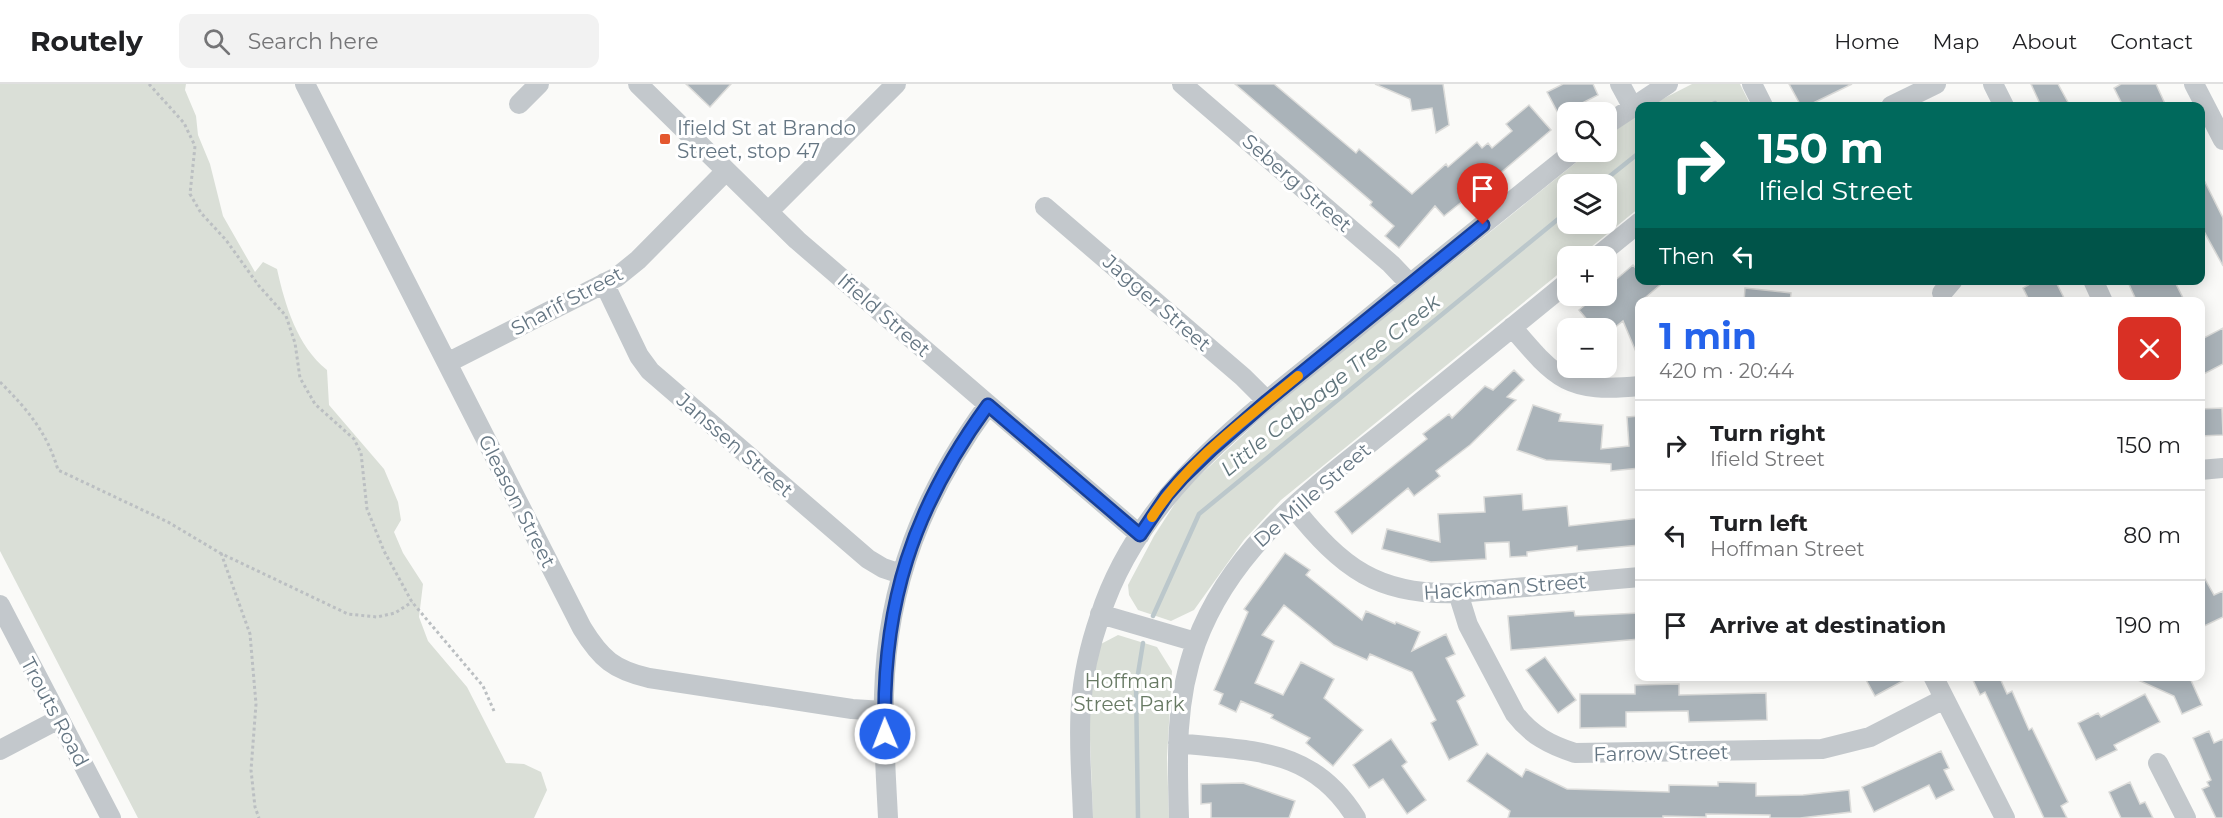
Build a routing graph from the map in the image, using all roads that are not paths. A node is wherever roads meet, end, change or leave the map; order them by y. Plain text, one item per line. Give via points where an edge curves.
1 (305, 84) edge
2 (539, 84) edge
3 (638, 84) edge
4 (897, 84) edge
5 (1182, 84) edge
6 (1620, 84) edge
7 (1668, 84) edge
8 (1752, 84) edge
9 (1935, 84) edge
10 (1993, 84) edge
11 (2194, 84) edge
12 (1639, 102) edge
13 (1761, 102) edge
14 (1899, 102) edge
15 (2002, 102) edge
16 (2203, 102) edge
17 (519, 104) dead end
18 (1635, 104) edge
19 (2205, 105) edge
20 (1632, 106) junction
21 (1617, 117) edge
22 (2223, 140) edge
23 (1561, 162) edge
24 (726, 171) junction
25 (1044, 207) dead end
26 (768, 212) junction
27 (1635, 226) edge
28 (1610, 246) edge
29 (604, 284) junction
30 (1410, 284) junction
31 (1557, 291) edge
32 (1512, 327) junction
33 (447, 363) junction
34 (1635, 386) edge
35 (1267, 401) junction
36 (988, 405) junction
37 (2223, 468) edge
38 (2205, 470) edge
39 (1293, 507) junction
40 (1140, 535) junction
41 (901, 574) junction
42 (1635, 577) edge
43 (1458, 593) junction
44 (0, 605) edge
45 (1100, 614) junction
46 (1196, 642) junction
47 (1935, 681) edge
48 (1944, 699) junction
49 (884, 711) junction
50 (59, 719) junction
51 (1178, 743) junction
52 (0, 750) edge
53 (2158, 763) dead end
54 (111, 818) edge
55 (888, 818) edge
56 (1083, 818) edge
57 (1179, 818) edge
58 (1356, 818) edge
59 (2006, 818) edge
60 (2186, 818) edge

1 - 33 street, Gleason Street
2 - 17 street
3 - 24 street, Ifield Street
4 - 26 street
5 - 30 street, Seberg Street
6 - 20 street
7 - 12 street
8 - 13 street
9 - 14 street
10 - 15 street
11 - 16 street
18 - 20 street
19 - 22 street
20 - 21 street
23 - 30 street
24 - 26 street, Ifield Street
24 - 29 street, Sharif Street via 638,260
25 - 35 street, Jagger Street
26 - 36 street, Ifield Street
27 - 28 street
29 - 33 street, Sharif Street
29 - 41 street, Janssen Street via 650,371 868,559
30 - 35 street
31 - 32 street, De Mille Street
32 - 34 street via 1545,365 1565,380 1601,389
32 - 39 street, De Mille Street
33 - 49 street, Gleason Street via 582,628 608,662 630,674 649,678
35 - 40 street via 1183,477
36 - 40 street, Ifield Street
36 - 41 street via 937,484
37 - 38 street
39 - 43 street, Hackman Street via 1333,552 1377,582 1412,592
39 - 46 street, De Mille Street via 1241,561
40 - 45 street
41 - 49 street via 893,613
42 - 43 street, Hackman Street
43 - 48 street, Farrow Street via 1468,625 1515,714 1547,743 1575,753 1822,749 1870,737
44 - 50 street, Trouts Road
45 - 46 street
45 - 56 street via 1080,706
46 - 51 street, De Mille Street via 1182,694
47 - 48 street
48 - 59 street
49 - 55 street
50 - 52 street
50 - 54 street, Trouts Road
51 - 57 street, De Mille Street
51 - 58 street via 1260,752 1299,764 1336,791
53 - 60 street

